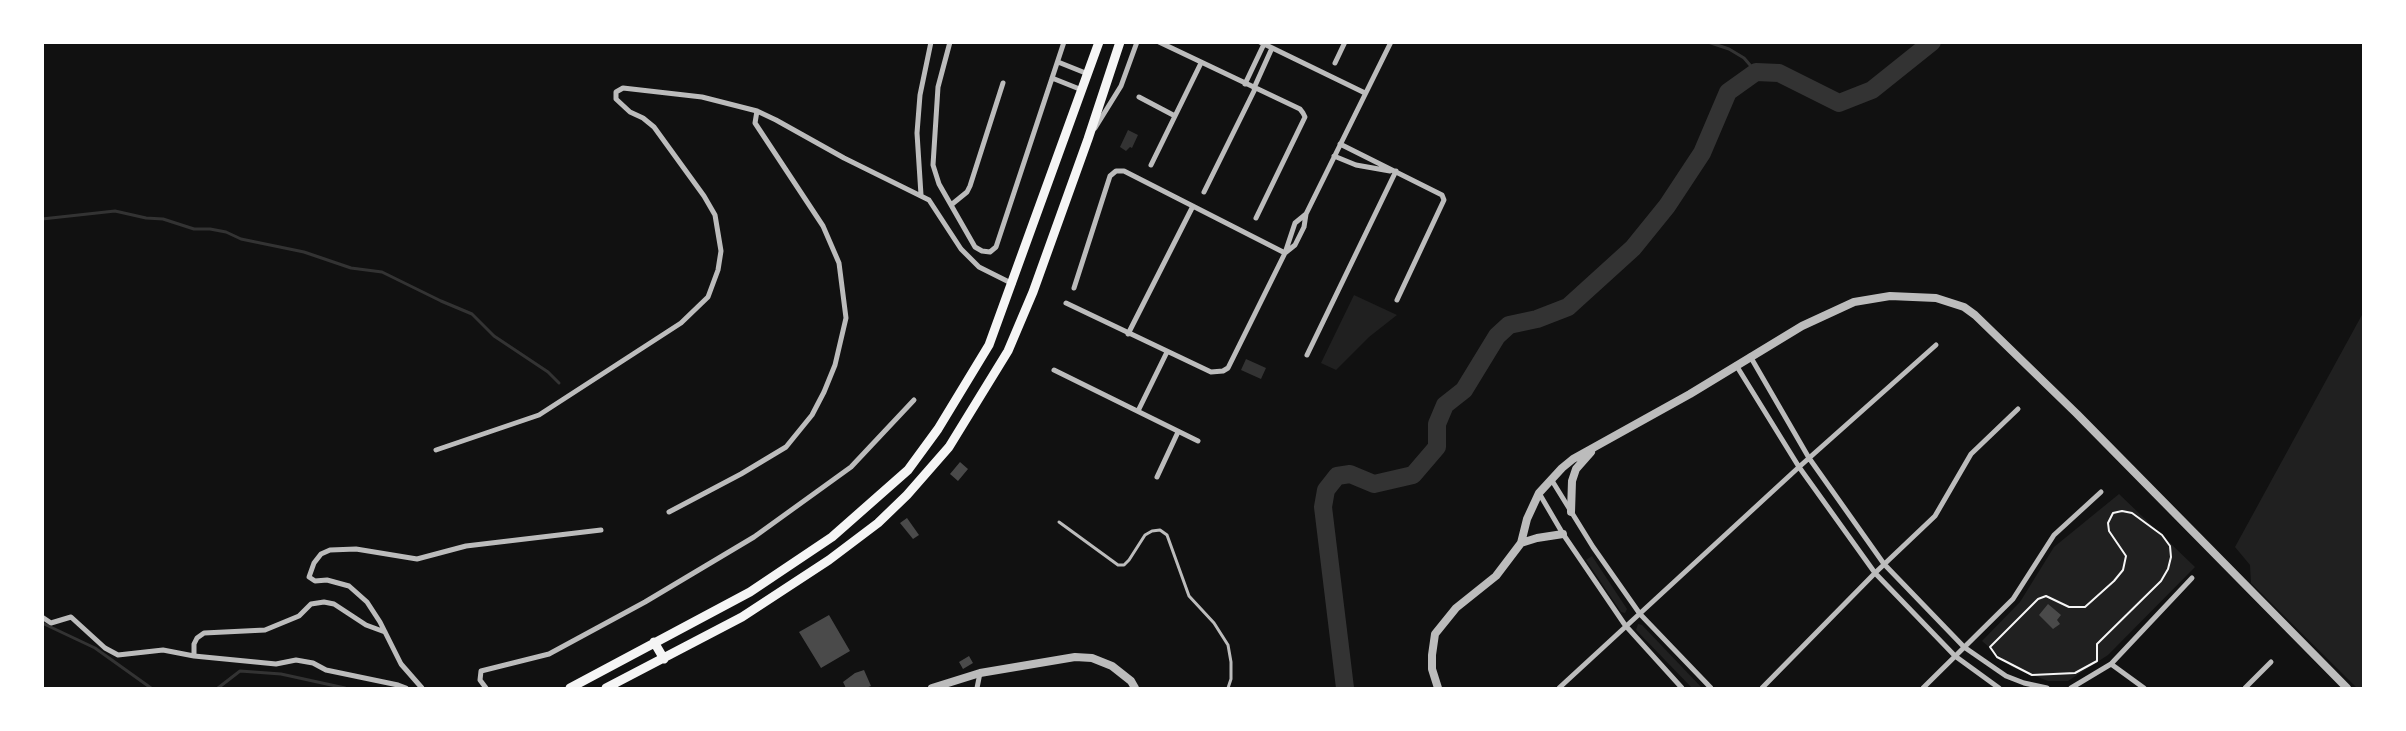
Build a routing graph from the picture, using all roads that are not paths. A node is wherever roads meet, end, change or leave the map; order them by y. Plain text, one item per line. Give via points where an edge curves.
1 (931, 42) edge
2 (950, 42) edge
3 (1064, 42) edge
4 (1100, 42) edge
5 (1120, 42) edge
6 (1137, 42) edge
7 (1159, 42) edge
8 (1345, 42) edge
9 (1391, 42) edge
10 (1262, 43) edge
11 (1272, 48) junction
12 (1058, 62) junction
13 (1201, 63) junction
14 (1335, 63) dead end
15 (1088, 74) junction
16 (1052, 78) junction
17 (1003, 83) dead end
18 (1245, 84) junction
19 (1254, 88) junction
20 (1082, 91) junction
21 (1365, 93) junction
22 (1139, 97) dead end
23 (756, 111) junction
24 (1175, 116) junction
25 (1088, 139) junction
26 (1340, 144) junction
27 (1334, 156) junction
28 (1151, 165) dead end
29 (1396, 171) junction
30 (1204, 192) dead end
31 (921, 194) junction
32 (951, 206) junction
33 (1193, 206) junction
34 (1306, 214) junction
35 (1256, 218) dead end
36 (1285, 253) junction
37 (1013, 284) junction
38 (1074, 288) dead end
39 (1397, 300) dead end
40 (1066, 303) dead end
41 (1128, 334) junction
42 (1936, 345) dead end
43 (1166, 352) junction
44 (1307, 354) dead end
45 (1750, 356) junction
46 (1736, 365) junction
47 (1054, 370) dead end
48 (914, 400) dead end
49 (2018, 409) dead end
50 (1138, 411) junction
51 (1178, 432) junction
52 (1198, 441) dead end
53 (436, 450) dead end
54 (1593, 450) junction
55 (1809, 458) junction
56 (1798, 467) junction
57 (1157, 477) dead end
58 (1551, 480) junction
59 (2100, 492) dead end
60 (1539, 494) junction
61 (669, 512) dead end
62 (1571, 512) junction
63 (1059, 522) dead end
64 (601, 530) dead end
65 (1563, 534) junction
66 (1521, 543) junction
67 (1884, 564) junction
68 (1875, 573) junction
69 (2192, 578) dead end
70 (1640, 614) junction
71 (42, 617) edge
72 (1625, 626) junction
73 (386, 632) junction
74 (654, 642) junction
75 (1964, 647) junction
76 (194, 656) junction
77 (1955, 656) junction
78 (664, 659) junction
79 (2271, 662) dead end
80 (2110, 664) junction
81 (980, 673) junction
82 (406, 688) edge
83 (422, 688) edge
84 (486, 688) edge
85 (570, 688) edge
86 (606, 688) edge
87 (932, 688) edge
88 (977, 688) edge
89 (1135, 688) edge
90 (1228, 688) edge
91 (1438, 688) edge
92 (1559, 688) edge
93 (1682, 688) edge
94 (1711, 688) edge
95 (1762, 688) edge
96 (1923, 688) edge
97 (1999, 688) edge
98 (2047, 688) edge
99 (2071, 688) edge
100 (2144, 688) edge
101 (2245, 688) edge
102 (2347, 688) edge

1 - 31 street via 920,94 918,154
2 - 32 street via 938,87 933,165
3 - 12 street
4 - 15 main road
5 - 25 main road
6 - 25 street via 1121,86
7 - 13 street
8 - 14 street
9 - 21 street
10 - 11 street
10 - 18 street
11 - 19 street
11 - 21 street
12 - 15 street
12 - 16 street
13 - 18 street
13 - 24 street
15 - 20 main road
16 - 20 street
16 - 32 street via 996,247 990,252 975,247
17 - 32 street via 970,186
18 - 19 street
19 - 30 street
19 - 35 street via 1300,109 1305,117
20 - 37 main road
21 - 26 street
22 - 24 street
23 - 31 street via 897,186
23 - 53 street via 678,93 632,88 616,92 616,99 654,127 668,144 714,215 721,251 708,297 681,323 539,415
23 - 61 street via 755,122 823,226 839,263 846,318 835,365 824,392 812,416 786,447
24 - 28 street
25 - 78 main road via 1008,351 949,447 908,495 878,523 829,560 742,617
26 - 27 street
26 - 29 street
27 - 29 street via 1356,165
27 - 34 street
29 - 39 street via 1442,195 1444,200
29 - 44 street
31 - 37 street via 929,200 961,249 979,267
33 - 36 street
33 - 38 street via 1124,171 1116,171 1110,176
33 - 41 street
34 - 36 street via 1295,223
34 - 36 street via 1295,245
36 - 43 street via 1228,368 1210,372
37 - 74 main road via 990,345 938,429 908,470 832,537 750,592
40 - 41 street
41 - 43 street
42 - 55 street
43 - 50 street
45 - 46 street
45 - 55 street
45 - 102 street via 1802,326 1863,300 1890,296 1926,297 1964,307 2077,414
46 - 54 street
46 - 56 street
47 - 50 street
48 - 84 street via 851,467 754,537 549,654 481,671 480,680
49 - 67 street via 1970,454 1935,516
50 - 51 street
51 - 52 street
51 - 57 street
54 - 58 street via 1573,459
54 - 62 street via 1576,469 1572,481
55 - 56 street
55 - 67 street
56 - 68 street
56 - 70 street
58 - 60 street
58 - 62 street
59 - 75 street via 2054,535 2013,600
60 - 65 street
60 - 66 street via 1527,519
62 - 70 street
63 - 90 lane via 1118,565 1129,560 1145,535 1160,530 1167,535 1189,596 1214,623 1228,645 1231,662
64 - 73 street via 466,546 417,559 349,548 321,554 309,577 315,581 328,580 350,586 367,602
65 - 66 street
65 - 72 street
66 - 91 street via 1496,576 1456,608 1435,634 1432,669
67 - 68 street
67 - 75 street
68 - 77 street
68 - 95 street
69 - 80 street
70 - 72 street
70 - 94 street
71 - 76 street via 51,623 71,617 104,648 118,655 163,650
72 - 92 street
72 - 93 street
73 - 76 street via 366,625 334,604 324,602 311,604 298,616 265,630 204,632 194,644
73 - 83 street via 401,664
74 - 78 main road
74 - 85 main road
75 - 77 street
75 - 98 street via 2006,676
76 - 82 street via 276,664 296,660
77 - 96 street
77 - 97 street
78 - 86 main road
79 - 101 street
80 - 99 street
80 - 100 street
81 - 87 street
81 - 88 street
81 - 89 street via 1056,658 1092,658 1112,666

